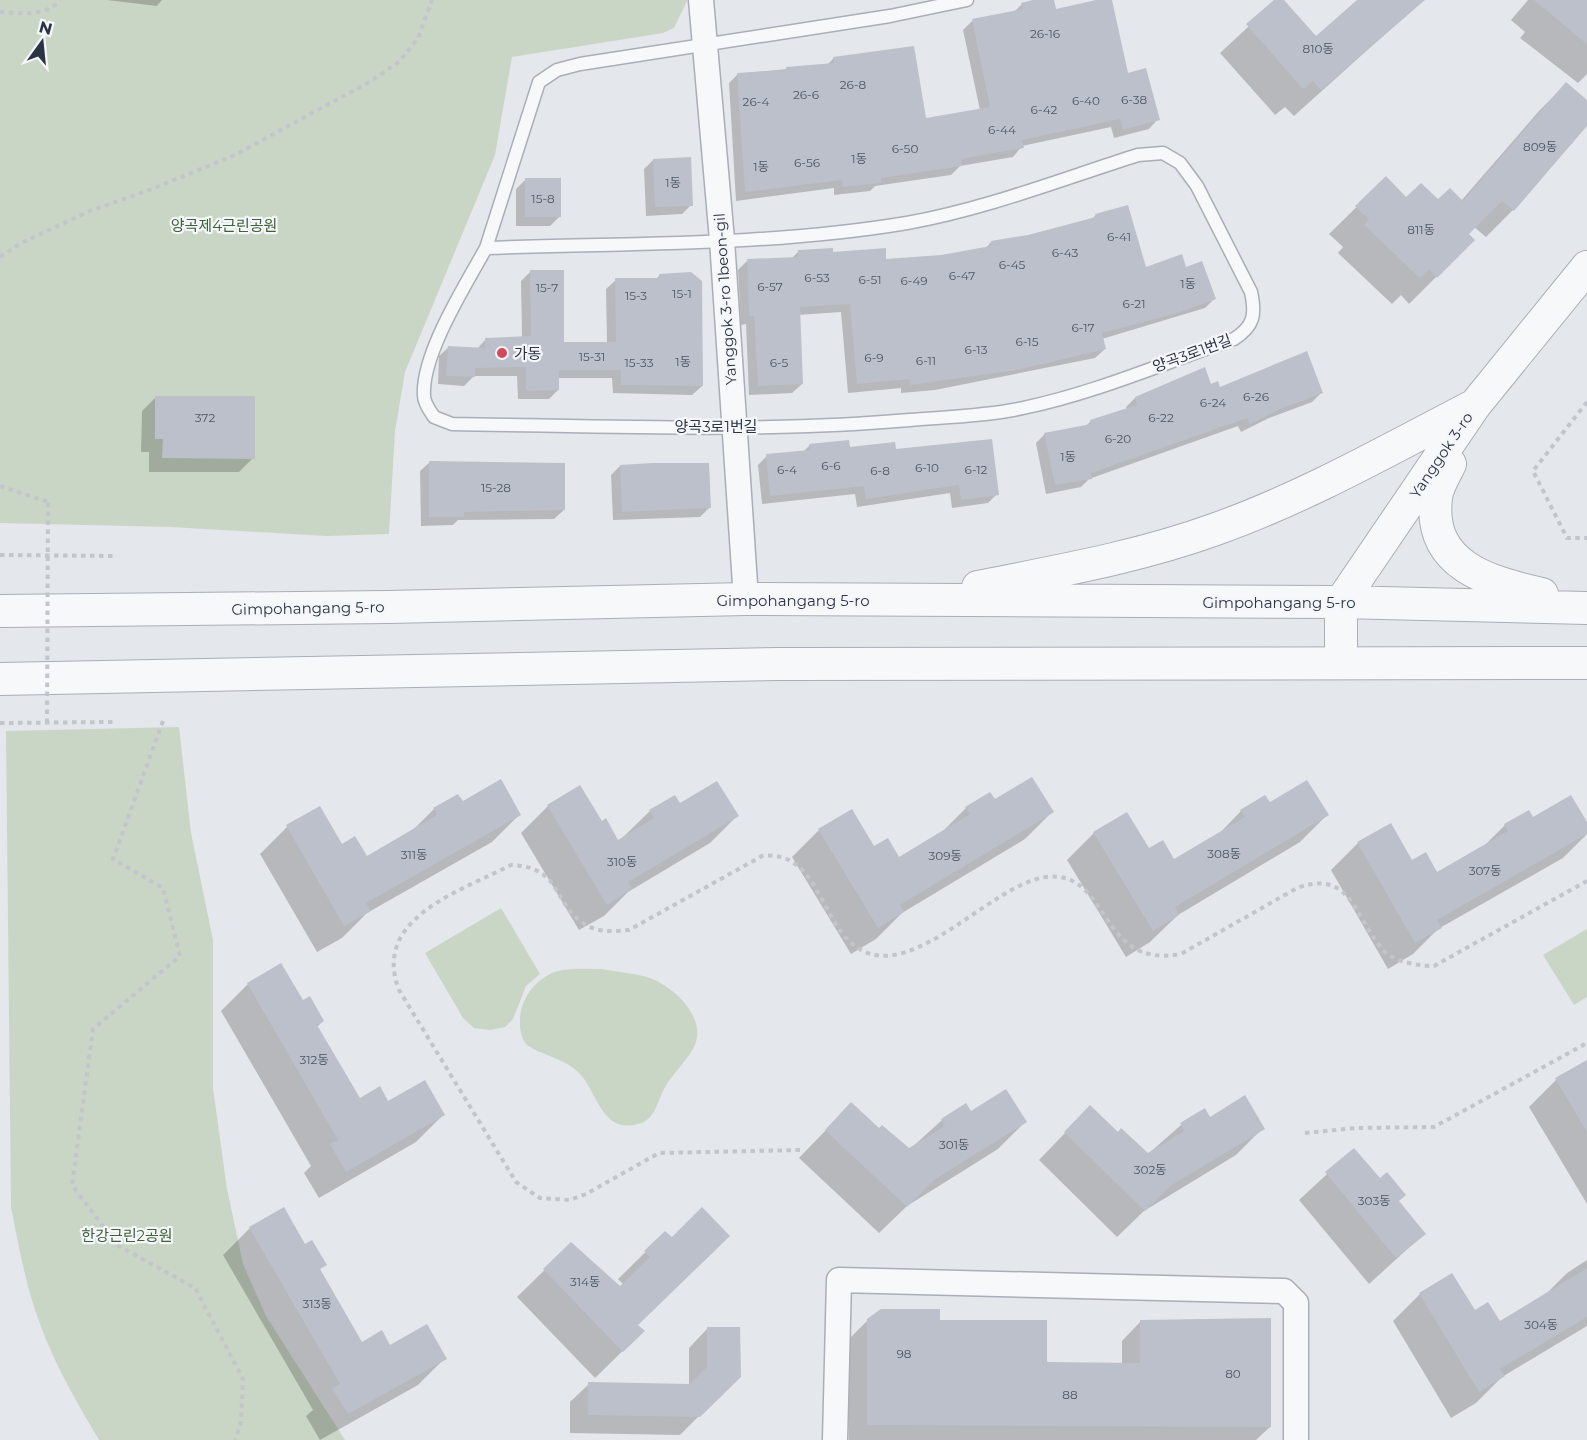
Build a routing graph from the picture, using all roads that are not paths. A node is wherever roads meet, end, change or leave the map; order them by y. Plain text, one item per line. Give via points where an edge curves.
1 (701, 0) edge
2 (967, 0) edge
3 (705, 46) junction
4 (722, 240) junction
5 (486, 248) junction
6 (1585, 271) edge
7 (1475, 405) junction
8 (733, 427) junction
9 (746, 599) junction
10 (909, 600) junction
11 (1341, 602) junction
12 (1587, 605) edge
13 (0, 611) edge
14 (1341, 663) junction
15 (1587, 663) edge
16 (0, 679) edge
17 (835, 1440) edge
18 (1296, 1440) edge

1 - 3 street, Yanggok 3-ro 1beon-gil
2 - 3 lane, 양곡3로1번길
3 - 4 street, Yanggok 3-ro 1beon-gil
3 - 5 lane, 양곡3로1번길 via 580,64 557,70 539,82
4 - 5 lane, 양곡3로1번길
4 - 8 street, Yanggok 3-ro 1beon-gil
4 - 8 lane, 양곡3로1번길 via 851,231 910,222 962,210 1138,155 1163,153 1180,163 1197,186 1251,292 1255,309 1247,330 1234,339 1065,398 1020,409 866,424
5 - 8 lane, 양곡3로1번길 via 457,299 426,375 423,398 434,417 452,424
6 - 7 street, Yanggok 3-ro
7 - 10 street via 1273,507 1216,530 1130,557
7 - 11 street, Yanggok 3-ro
7 - 12 street via 1436,496 1436,525 1449,554 1473,574
8 - 9 street, Yanggok 3-ro 1beon-gil
9 - 10 street, Gimpohangang 5-ro
9 - 13 street, Gimpohangang 5-ro
10 - 11 street, Gimpohangang 5-ro
11 - 12 street, Gimpohangang 5-ro
11 - 14 street
14 - 15 street
14 - 16 street via 778,664
17 - 18 street via 839,1280 1284,1291 1296,1303

